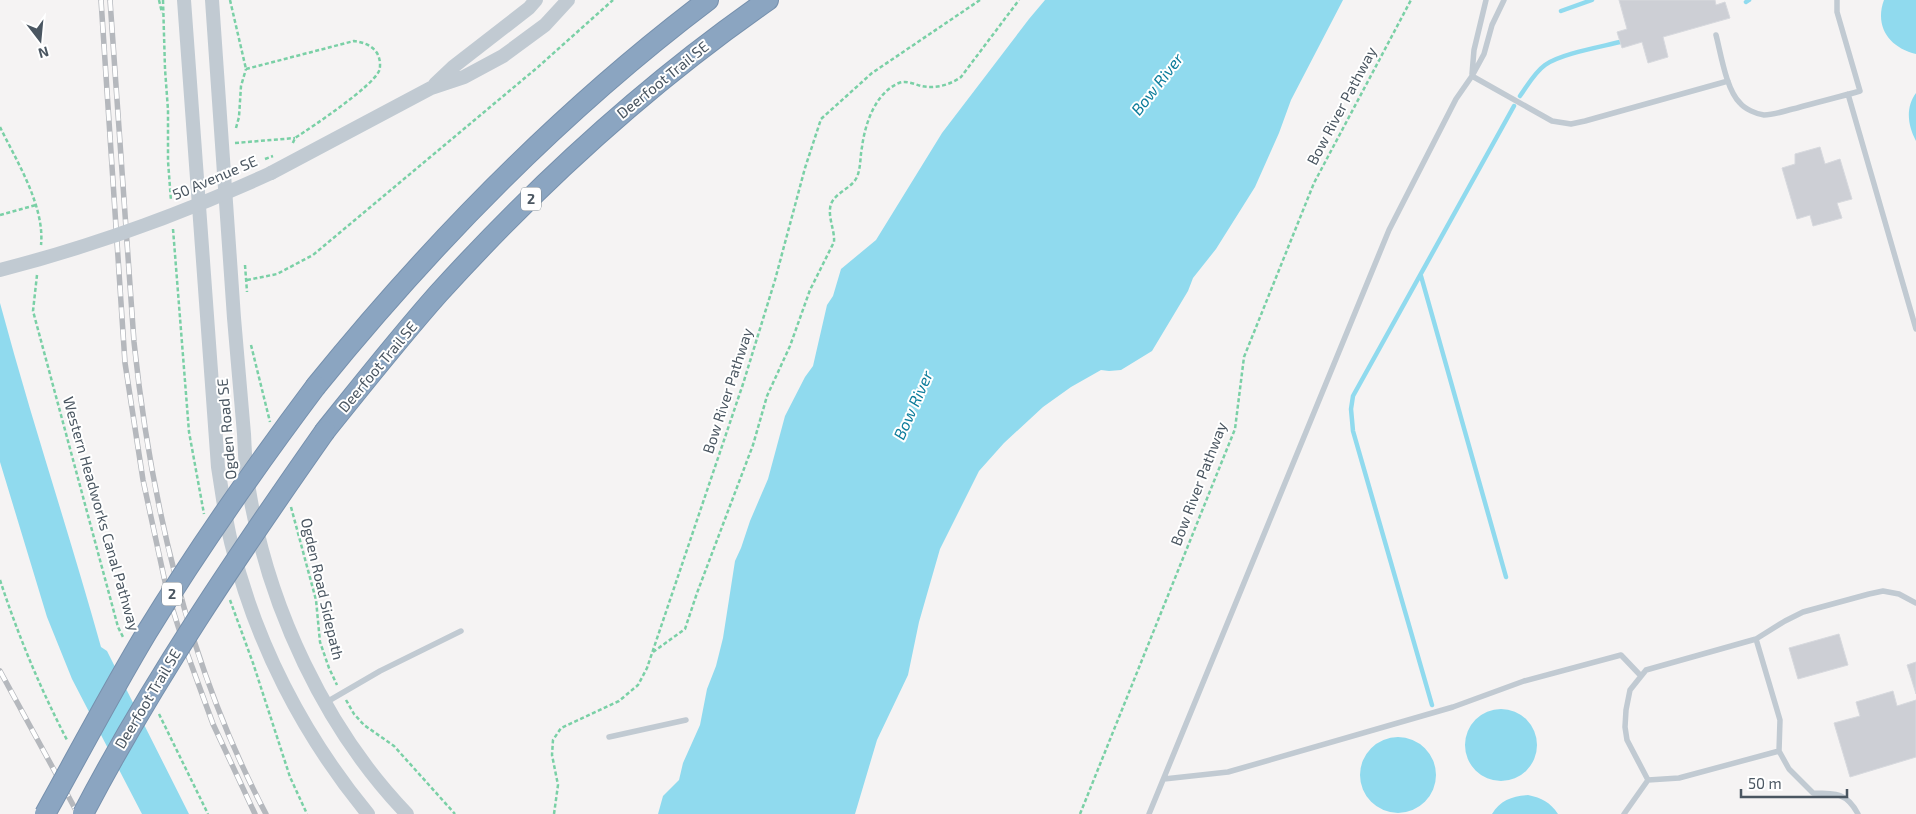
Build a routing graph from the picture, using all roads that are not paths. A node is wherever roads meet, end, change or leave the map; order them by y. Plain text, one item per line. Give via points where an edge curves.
1 (184, 0) edge
2 (212, 0) edge
3 (536, 0) edge
4 (568, 0) edge
5 (708, 0) edge
6 (768, 0) edge
7 (1486, 0) edge
8 (1504, 0) edge
9 (1837, 0) edge
10 (1716, 35) dead end
11 (1472, 76) junction
12 (1728, 81) junction
13 (431, 88) junction
14 (1848, 94) junction
15 (0, 270) edge
16 (1916, 329) edge
17 (1916, 603) edge
18 (460, 631) dead end
19 (1756, 639) junction
20 (1641, 676) junction
21 (325, 703) junction
22 (686, 720) dead end
23 (609, 737) dead end
24 (1779, 751) junction
25 (1164, 779) junction
26 (1648, 780) junction
27 (45, 814) edge
28 (83, 814) edge
29 (368, 814) edge
30 (407, 814) edge
31 (1150, 814) edge
32 (1624, 814) edge
33 (1858, 814) edge

1 - 29 street, Ogden Road SE via 218,467 230,540 261,638 289,695 308,730
2 - 21 street, Ogden Road SE via 248,488 262,551 280,607
3 - 13 street, 50 Avenue SE
4 - 13 street, 50 Avenue SE via 546,25 503,56 464,77
5 - 27 highway, 2, bridge via 614,75 473,207 371,318 316,386 211,532 147,633
6 - 28 highway, Deerfoot Trail SE / 2, bridge via 658,83 564,167 437,296 325,431 248,541 179,646 108,765
7 - 11 lane via 1474,50
8 - 11 lane via 1492,25 1484,54
9 - 14 lane via 1837,12 1860,91
10 - 12 lane
11 - 12 lane via 1552,121 1571,124
11 - 25 lane via 1456,99 1389,230
12 - 14 lane via 1740,104 1764,114
13 - 15 street, 50 Avenue SE, bridge via 268,166 231,191 120,233
14 - 16 lane
17 - 19 lane via 1891,592 1869,594 1803,612
18 - 21 lane
19 - 20 lane via 1670,662 1646,670
19 - 24 lane via 1780,720
20 - 25 lane via 1621,655 1524,681 1453,707 1228,772
20 - 26 lane via 1630,690 1625,727 1627,740
21 - 30 street, Ogden Road SE via 369,770
22 - 23 lane
24 - 26 lane via 1679,778
24 - 33 lane via 1789,768 1813,793 1835,793 1851,801
25 - 31 lane
26 - 32 lane

